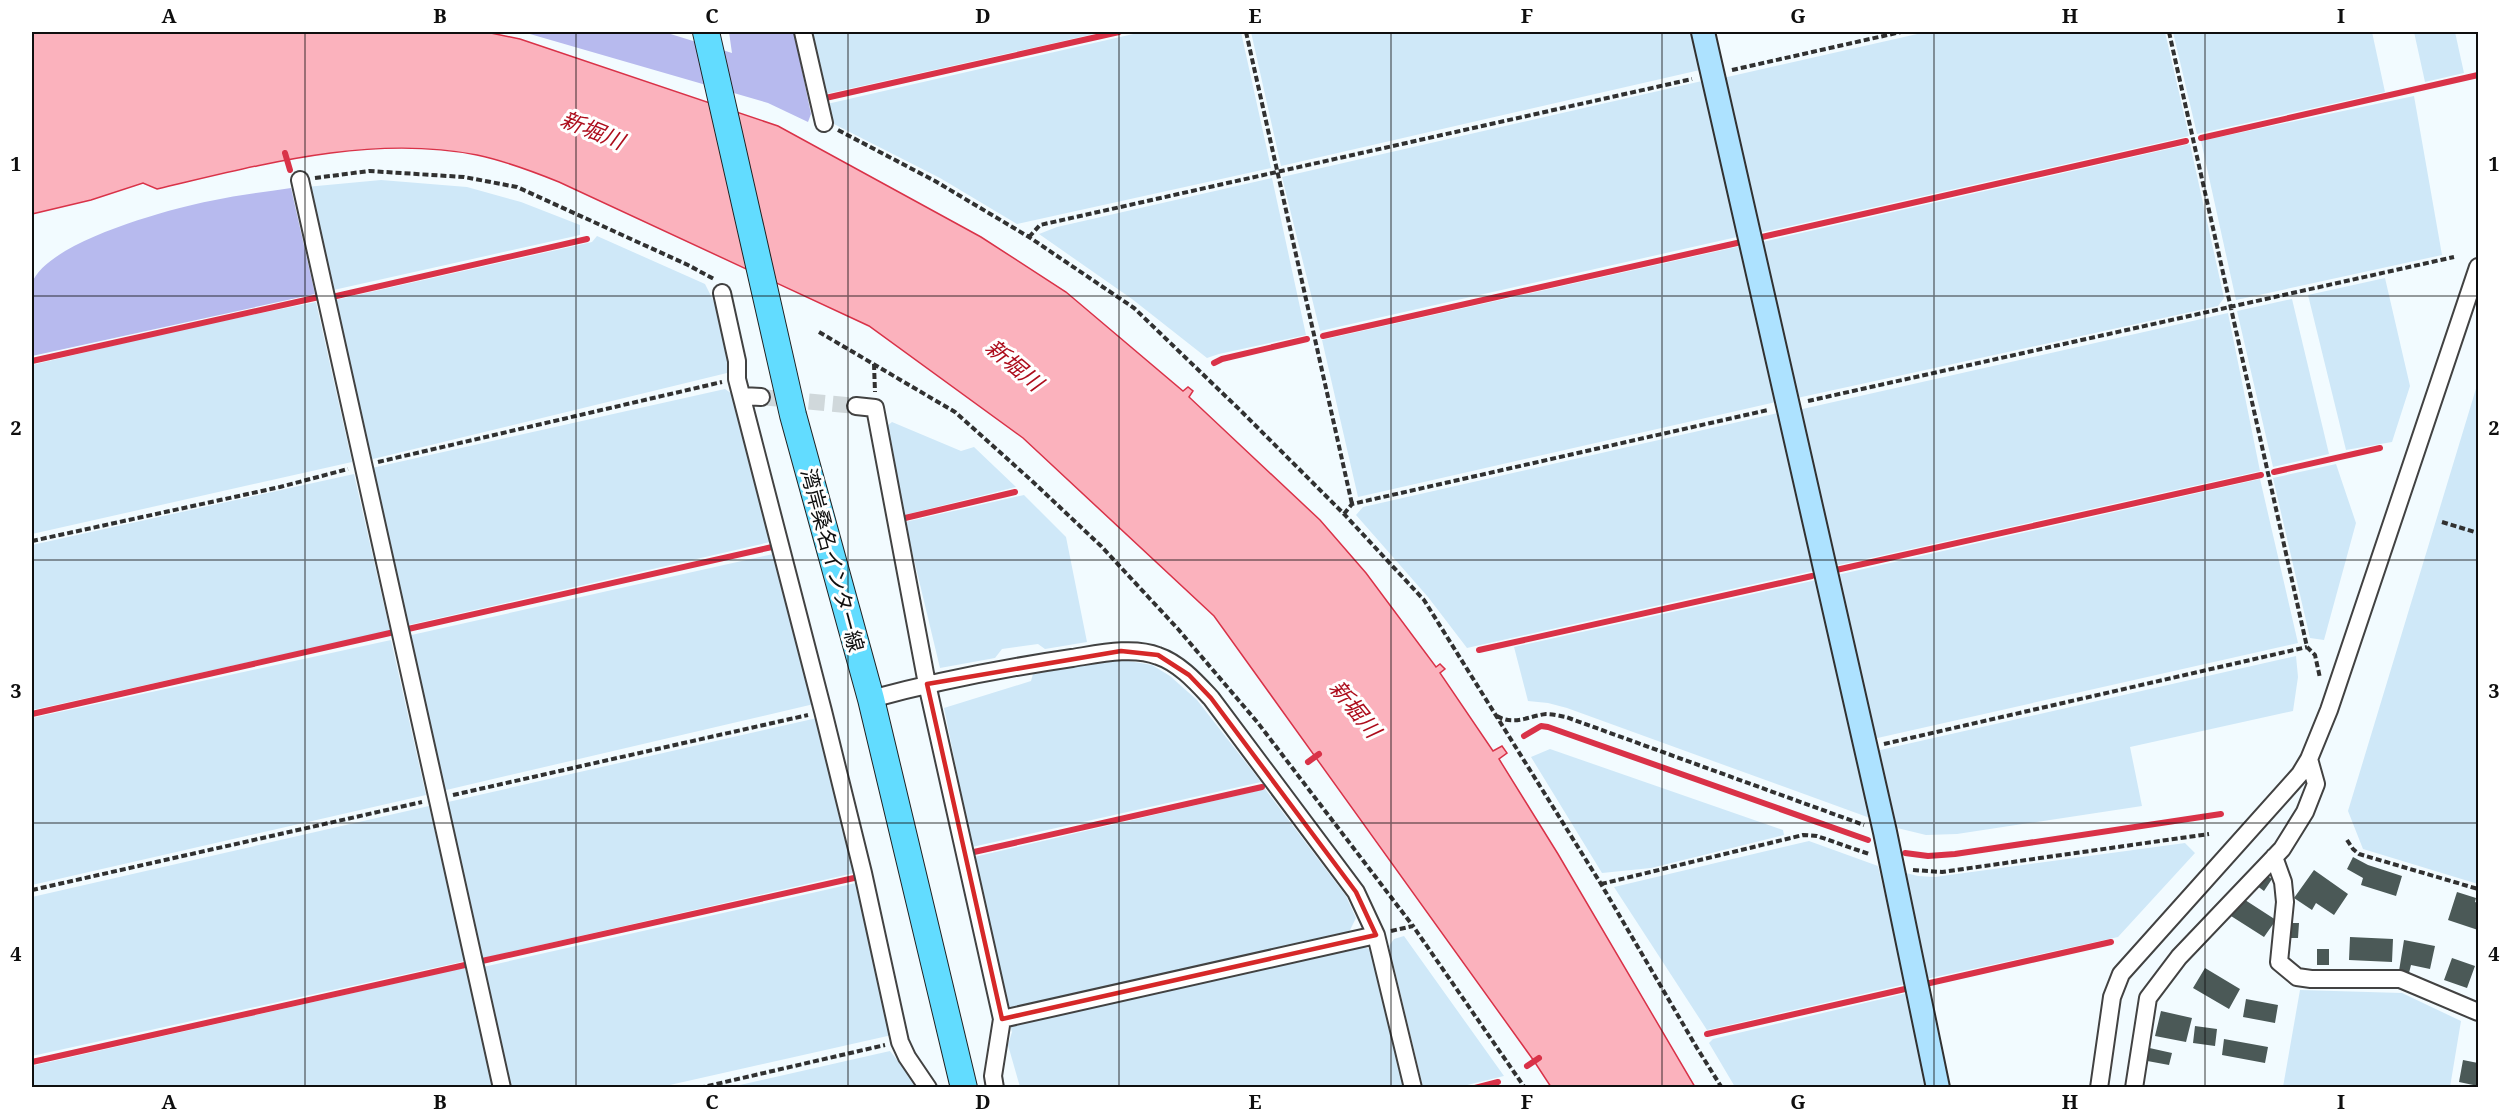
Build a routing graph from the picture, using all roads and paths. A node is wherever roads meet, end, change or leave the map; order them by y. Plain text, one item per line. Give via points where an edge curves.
1 (803, 32) edge
2 (1246, 32) edge
3 (1703, 32) edge
4 (1901, 32) edge
5 (2169, 32) edge
6 (706, 34) edge
7 (1713, 74) junction
8 (824, 123) joint
9 (1276, 172) junction
10 (300, 180) joint
11 (1029, 237) junction
12 (2454, 256) dead end
13 (2478, 267) edge
14 (722, 293) joint
15 (2232, 307) junction
16 (819, 332) dead end
17 (874, 363) junction
18 (737, 379) junction
19 (742, 396) junction
20 (761, 397) tunnel mouth
21 (856, 406) tunnel mouth
22 (1787, 406) junction
23 (875, 408) junction
24 (363, 465) junction
25 (1352, 504) junction
26 (1344, 514) junction
27 (2442, 522) dead end
28 (2478, 533) edge
29 (32, 541) edge
30 (2307, 647) junction
31 (2315, 655) dead end
32 (927, 684) junction
33 (871, 699) junction
34 (1496, 716) junction
35 (1865, 749) junction
36 (2309, 759) junction
37 (1885, 832) junction
38 (2347, 840) dead end
39 (2274, 857) junction
40 (2478, 889) edge
41 (1413, 926) junction
42 (1376, 935) junction
43 (2478, 1012) edge
44 (1002, 1019) junction
45 (900, 1042) junction
46 (502, 1088) edge
47 (699, 1088) edge
48 (928, 1088) edge
49 (964, 1088) edge
50 (995, 1088) edge
51 (1413, 1088) edge
52 (1525, 1088) edge
53 (1722, 1088) edge
54 (1938, 1088) edge
55 (2099, 1088) edge
56 (2134, 1088) edge

1 - 8 street
2 - 9 path
3 - 7 street
4 - 7 path
5 - 15 path
6 - 33 main road, 湾岸桑名インター線 via 793,415
7 - 9 path
7 - 22 street
8 - 11 path via 935,181
9 - 11 path via 1041,225
9 - 25 path
10 - 14 path via 369,171 464,177 517,187 688,265 715,280
10 - 24 street
11 - 26 path via 1134,309
12 - 15 path
13 - 36 street
14 - 18 street
15 - 22 path
15 - 30 path
16 - 17 path
17 - 23 path
17 - 41 path via 955,412 1101,546 1178,628 1258,723
18 - 19 street
18 - 24 path
19 - 20 street
19 - 45 street via 863,873
21 - 23 street
22 - 25 path
22 - 35 street
23 - 32 street
24 - 29 path
24 - 46 street
25 - 26 path
26 - 34 path via 1424,600
27 - 28 path
30 - 31 path
30 - 35 path
32 - 33 street
32 - 42 street via 1121,651 1158,656 1189,675 1211,698 1356,892
32 - 44 street
33 - 49 main road, 湾岸桑名インター線
34 - 37 path via 1516,721 1549,714 1566,717
34 - 53 path
35 - 37 street
36 - 39 street via 2316,784 2305,812
36 - 55 street via 2300,774 2121,974 2112,997
37 - 54 street
38 - 40 path via 2359,854
39 - 43 street via 2285,902 2279,962 2297,976 2400,978
39 - 56 street via 2179,957 2148,998
41 - 42 path
41 - 52 path
42 - 44 street
42 - 51 street
44 - 50 street via 993,1076
45 - 47 path
45 - 48 street

